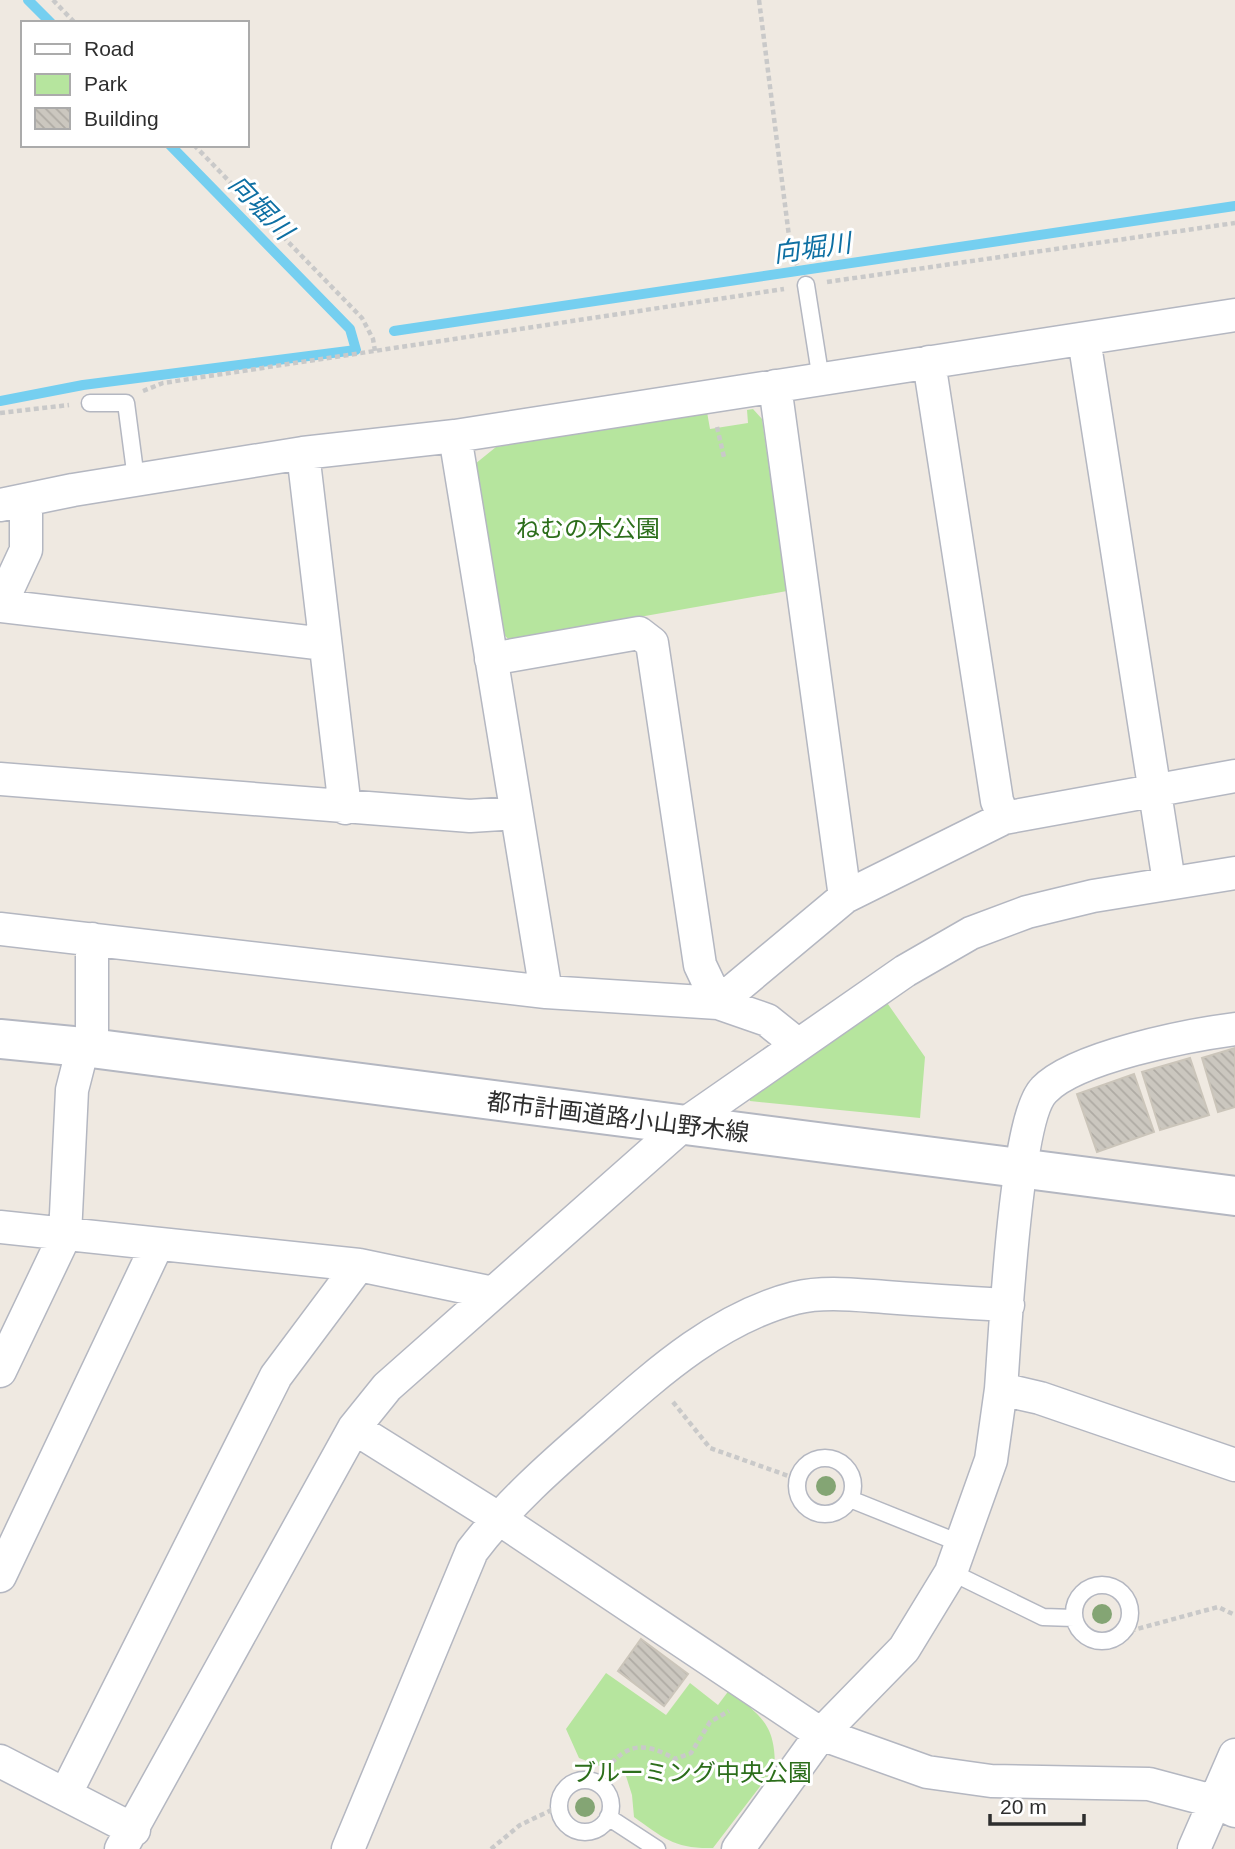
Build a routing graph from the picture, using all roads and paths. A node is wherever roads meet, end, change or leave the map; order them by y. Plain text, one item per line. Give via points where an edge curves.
1 (53, 0) edge
2 (759, 0) edge
3 (73, 21) edge
4 (196, 147) edge
5 (1235, 223) edge
6 (806, 285) junction
7 (1235, 315) edge
8 (1084, 339) junction
9 (375, 351) junction
10 (929, 362) junction
11 (821, 380) junction
12 (775, 386) junction
13 (90, 403) joint
14 (126, 403) junction
15 (0, 413) edge
16 (455, 436) junction
17 (303, 453) junction
18 (136, 480) junction
19 (13, 503) edge
20 (0, 606) edge
21 (325, 644) junction
22 (491, 659) junction
23 (1235, 776) edge
24 (0, 779) edge
25 (1154, 789) junction
26 (345, 808) junction
27 (516, 813) junction
28 (1004, 818) junction
29 (1235, 873) edge
30 (1170, 882) junction
31 (845, 897) junction
32 (0, 929) edge
33 (92, 939) junction
34 (546, 992) junction
35 (718, 1003) junction
36 (1235, 1029) edge
37 (0, 1040) edge
38 (797, 1044) junction
39 (83, 1047) junction
40 (682, 1126) junction
41 (1020, 1169) junction
42 (1235, 1196) edge
43 (0, 1227) edge
44 (65, 1235) junction
45 (157, 1245) junction
46 (359, 1265) junction
47 (493, 1293) junction
48 (1008, 1305) junction
49 (0, 1371) edge
50 (653, 1377) junction
51 (1000, 1389) junction
52 (355, 1428) junction
53 (1235, 1465) edge
54 (797, 1479) junction
55 (850, 1499) junction
56 (498, 1518) junction
57 (957, 1558) junction
58 (0, 1576) edge
59 (1235, 1615) edge
60 (1074, 1618) junction
61 (1122, 1633) junction
62 (753, 1689) junction
63 (821, 1734) junction
64 (1235, 1755) edge
65 (0, 1761) edge
66 (595, 1782) junction
67 (66, 1793) junction
68 (1224, 1806) edge
69 (558, 1807) junction
70 (608, 1817) junction
71 (127, 1840) edge
72 (348, 1849) edge
73 (491, 1849) edge
74 (657, 1849) edge
75 (738, 1849) edge
76 (1194, 1849) edge

1 - 3 path
2 - 6 path via 791,252
4 - 9 path via 362,318
5 - 6 path
6 - 9 path
6 - 11 lane
7 - 8 street
8 - 10 street
8 - 25 street
9 - 14 path via 163,383
10 - 11 street
10 - 28 street via 997,801
11 - 12 street
12 - 16 street
12 - 31 street
13 - 14 lane
13 - 15 path
14 - 18 lane
16 - 17 street
16 - 22 street
17 - 18 street
17 - 21 street
18 - 19 street
19 - 20 street via 26,550
20 - 21 street
21 - 26 street
22 - 27 street
22 - 35 street via 639,633 652,643 700,965
23 - 25 street
24 - 26 street
25 - 28 street
25 - 30 street
26 - 27 street via 470,816
27 - 34 street
28 - 31 street
29 - 30 street
30 - 38 street via 1027,912 971,933
31 - 35 street
32 - 33 street
33 - 34 street
33 - 39 street via 92,1034
34 - 35 street
35 - 38 street via 767,1020
36 - 41 street via 1200,1034 1070,1072 1043,1090 1034,1106
37 - 39 street, 都市計画道路小山野木線
38 - 40 street
39 - 40 street, 都市計画道路小山野木線
39 - 44 street via 72,1090
40 - 41 street, 都市計画道路小山野木線
40 - 47 street
41 - 42 street, 都市計画道路小山野木線
41 - 48 street
43 - 44 street
44 - 45 street
44 - 49 street
45 - 46 street
45 - 58 street
46 - 47 street
46 - 67 street via 276,1376
47 - 52 street via 387,1387
48 - 50 street via 835,1294 797,1298 756,1311 705,1339
48 - 51 street
50 - 54 path via 710,1448
50 - 56 street
51 - 53 street via 1040,1398
51 - 57 street via 991,1460
52 - 56 street
52 - 71 street
54 - 55 lane via 799,1499 812,1511 838,1511
54 - 55 lane via 817,1458 836,1460 853,1481
55 - 57 lane
56 - 62 street
56 - 72 street via 472,1551
57 - 60 lane via 1043,1617
57 - 63 street via 904,1649
59 - 61 path via 1218,1607
60 - 61 lane via 1089,1639 1107,1641
60 - 61 lane via 1074,1606 1085,1590 1113,1587 1130,1609
62 - 63 street
62 - 66 path via 710,1722 691,1753 675,1759 640,1744 629,1748
63 - 68 street via 927,1772 991,1781 1149,1784
63 - 75 street
64 - 68 street
65 - 67 street
66 - 69 lane via 570,1785
66 - 70 lane via 608,1794
67 - 71 street
68 - 76 street
69 - 70 lane via 564,1823 578,1832 595,1831
69 - 73 path via 520,1825
70 - 74 lane

